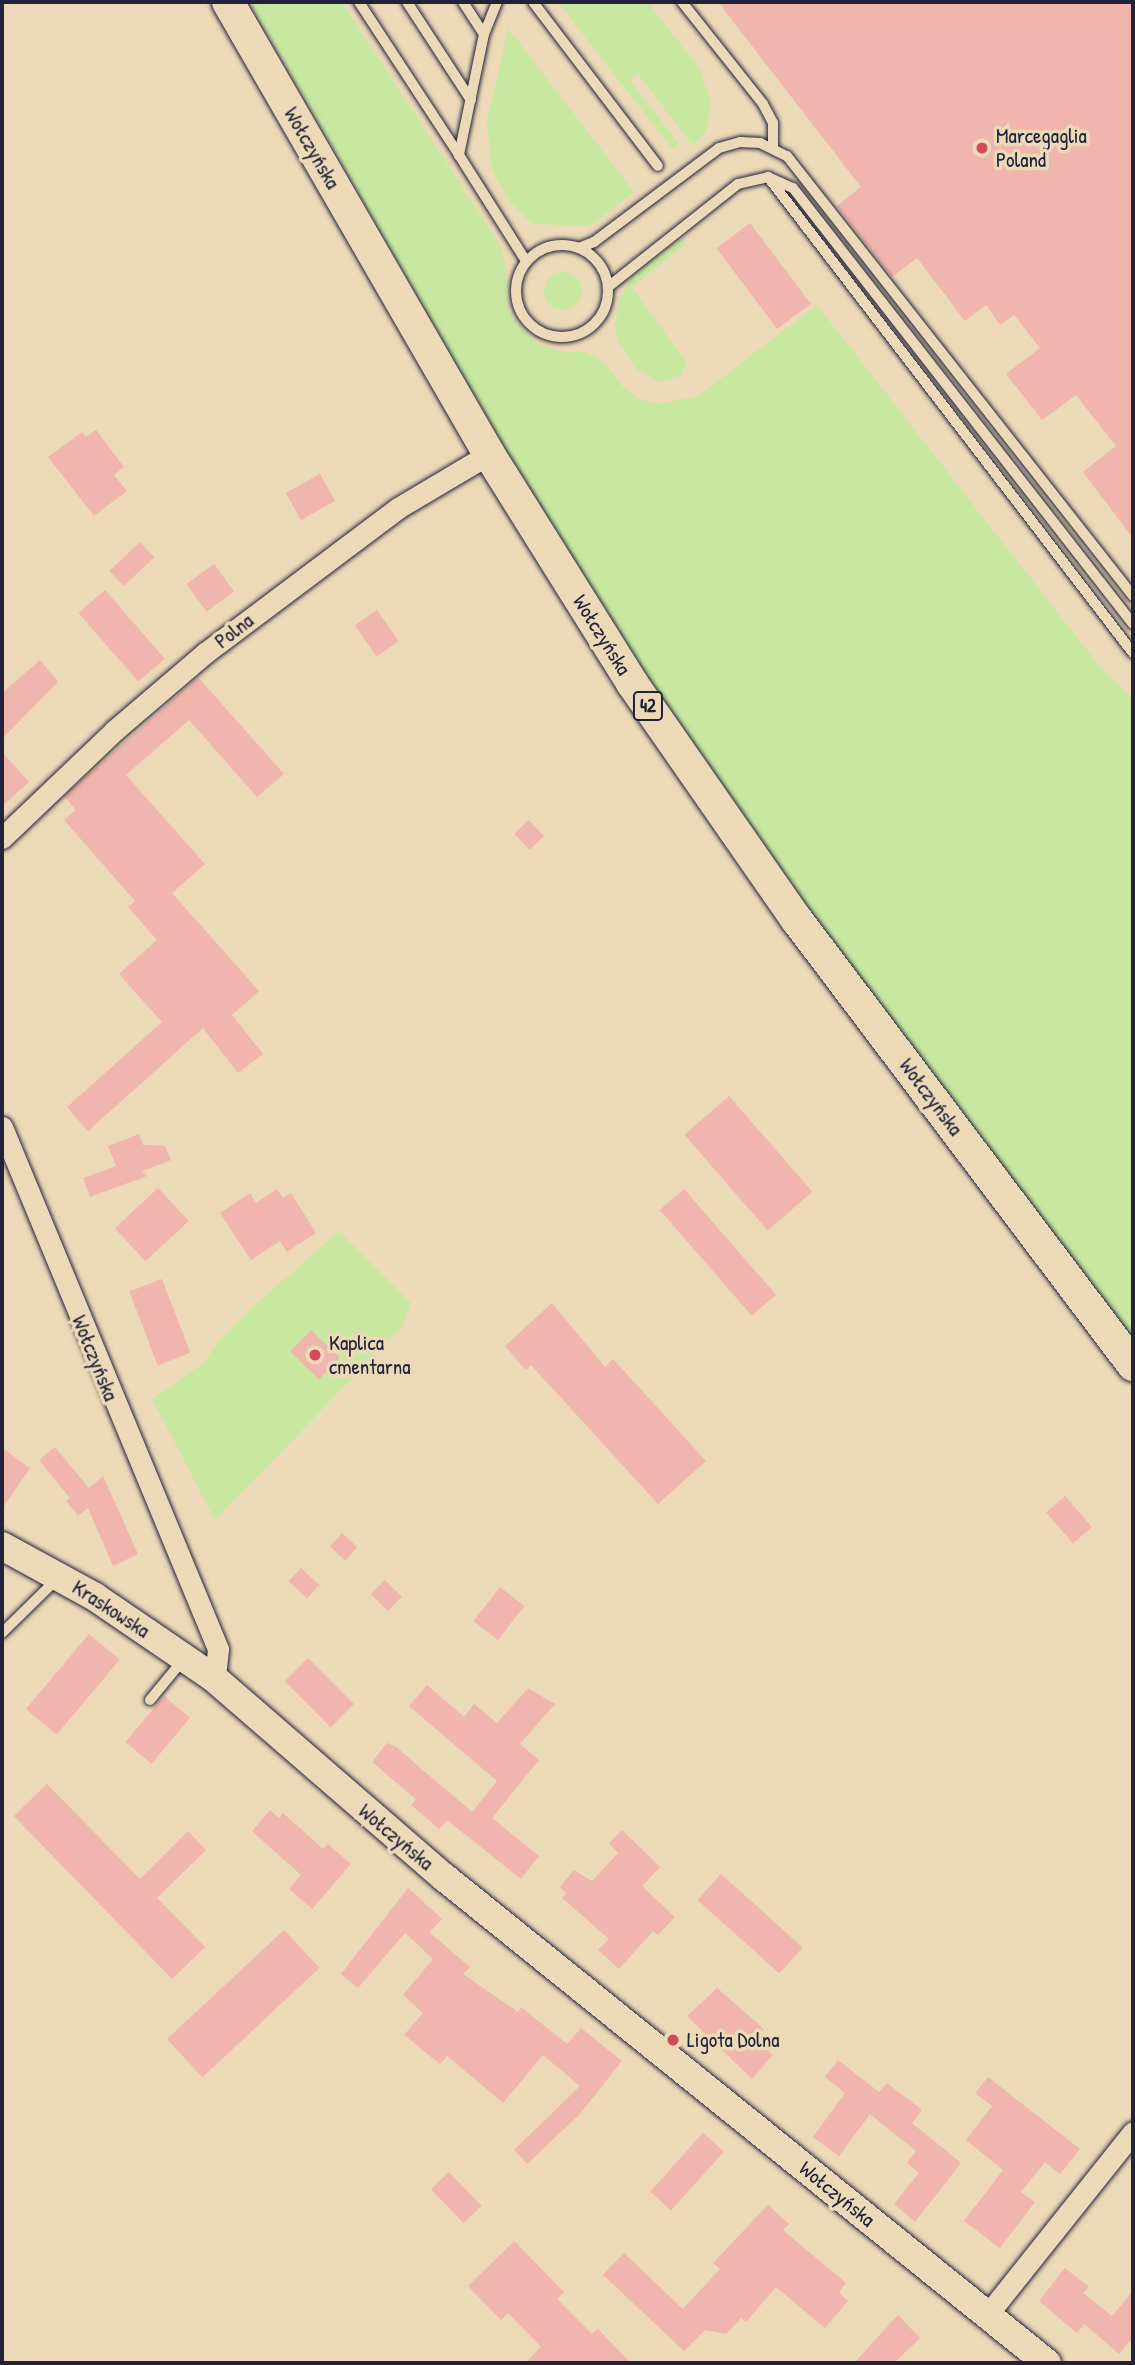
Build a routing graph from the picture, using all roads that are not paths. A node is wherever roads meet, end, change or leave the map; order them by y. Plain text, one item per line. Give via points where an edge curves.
1 (228, 2) edge
2 (359, 2) edge
3 (407, 2) edge
4 (463, 2) edge
5 (497, 2) edge
6 (533, 2) edge
7 (682, 2) edge
8 (484, 34) junction
9 (471, 100) junction
10 (773, 148) junction
11 (459, 155) junction
12 (658, 166) dead end
13 (768, 177) junction
14 (579, 248) junction
15 (526, 261) junction
16 (608, 287) junction
17 (489, 454) junction
18 (1133, 596) edge
19 (1133, 624) edge
20 (1133, 653) edge
21 (2, 838) edge
22 (2, 1127) edge
23 (1133, 1366) edge
24 (2, 1546) edge
25 (59, 1576) junction
26 (2, 1633) edge
27 (184, 1658) junction
28 (215, 1679) junction
29 (149, 1700) dead end
30 (1133, 2132) edge
31 (987, 2315) junction
32 (1047, 2363) edge

1 - 17 main road, Wołczyńska / 42
2 - 11 lane
3 - 9 lane
4 - 8 lane
5 - 8 lane
6 - 12 lane
7 - 10 lane via 770,116
8 - 9 lane
9 - 11 lane
10 - 14 lane via 740,142 719,148 594,242
10 - 18 lane via 788,156 826,202
11 - 15 lane
13 - 16 lane via 738,184
13 - 19 lane via 800,194
13 - 20 lane
14 - 15 lane via 553,246
14 - 16 lane via 599,264
15 - 16 lane via 517,299 531,324 543,333 572,336 591,327 603,313
17 - 21 street, Polna via 398,508 205,653 115,730
17 - 23 main road, Wołczyńska / 42 via 632,683 774,888
22 - 28 street, Wołczyńska via 218,1649
24 - 25 street, Kraskowska
25 - 26 lane via 51,1590
25 - 27 street, Kraskowska
27 - 28 street, Kraskowska
27 - 29 lane
28 - 31 street, Wołczyńska via 445,1878
30 - 31 street
31 - 32 street, Wołczyńska

